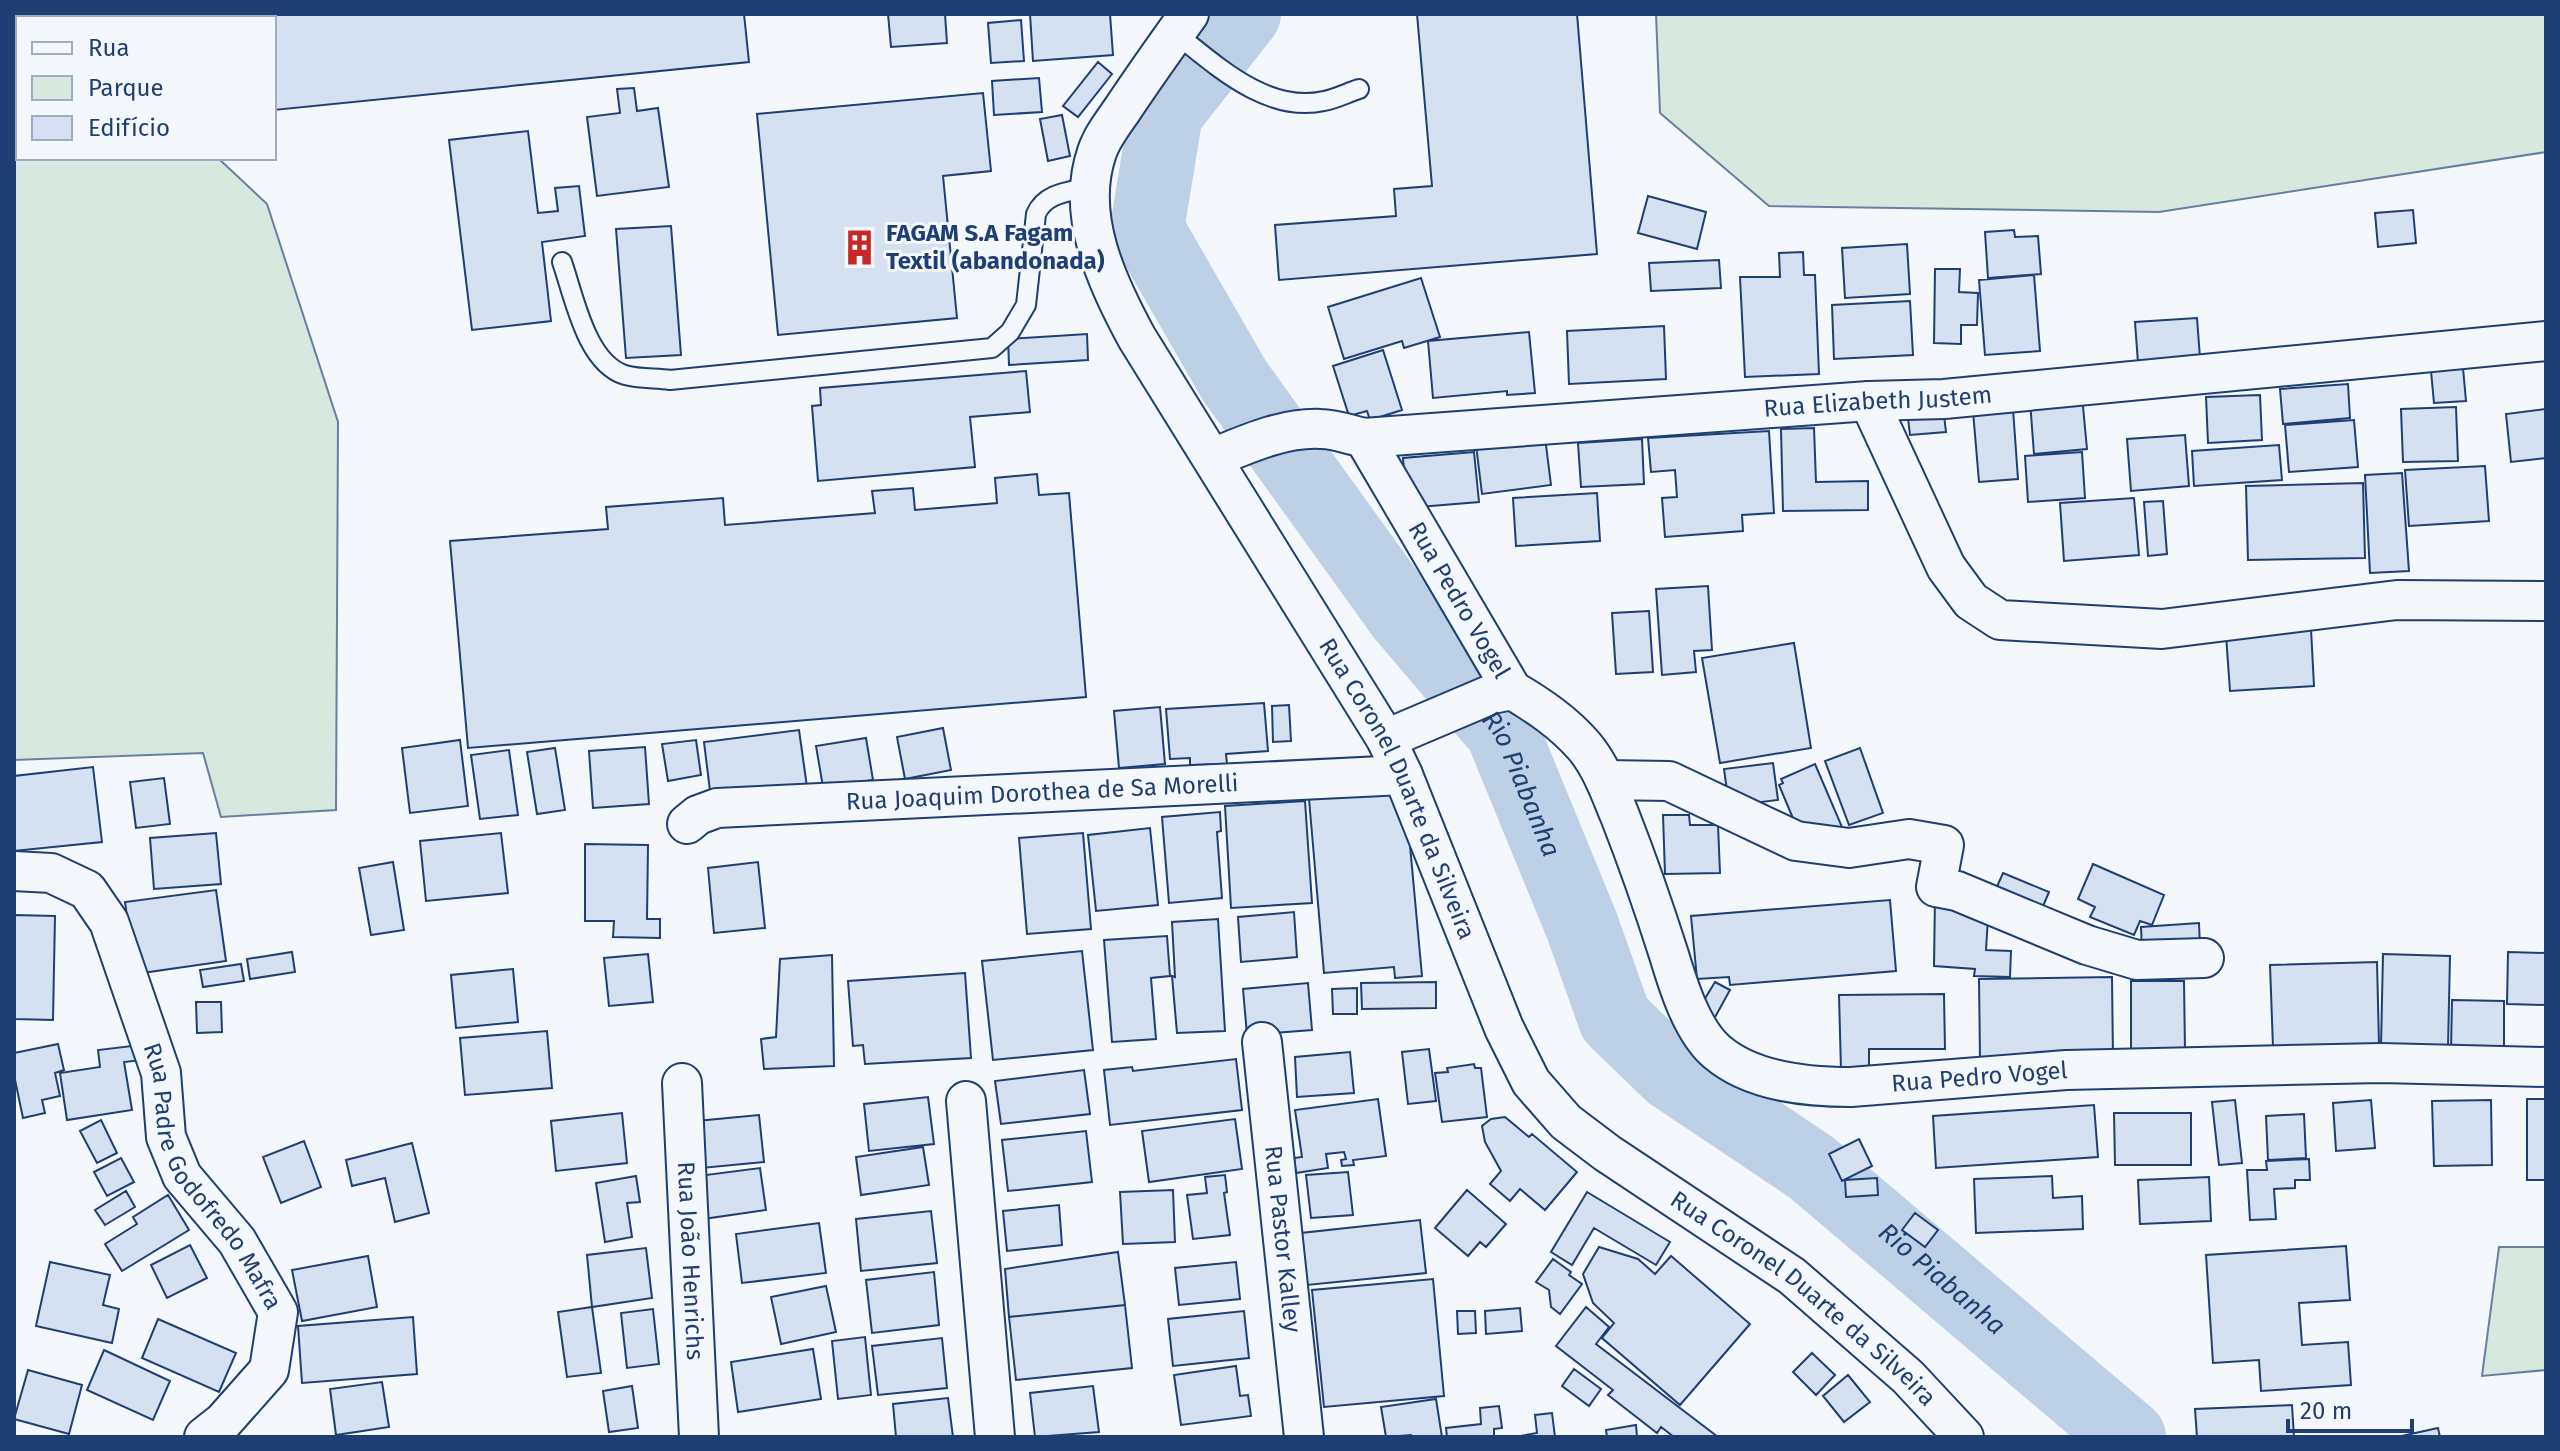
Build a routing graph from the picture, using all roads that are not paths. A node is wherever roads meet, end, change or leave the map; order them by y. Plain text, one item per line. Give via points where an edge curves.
1 (1188, 33) edge
2 (1359, 89) dead end
3 (1089, 187) junction
4 (562, 262) dead end
5 (2546, 341) edge
6 (1869, 401) junction
7 (1364, 438) junction
8 (1213, 458) junction
9 (2546, 601) edge
10 (1502, 692) junction
11 (1399, 734) junction
12 (1403, 775) junction
13 (1605, 780) junction
14 (687, 824) dead end
15 (14, 871) edge
16 (2204, 958) dead end
17 (1262, 1042) dead end
18 (2546, 1067) edge
19 (682, 1083) dead end
20 (966, 1101) dead end
21 (1908, 1377) junction
22 (204, 1437) edge
23 (699, 1437) edge
24 (995, 1437) edge
25 (1304, 1437) edge
26 (1924, 1437) edge
27 (1964, 1437) edge

1 - 2 lane via 1231,76 1282,101 1321,102
1 - 3 street, Rua Coronel Duarte da Silveira via 1097,151
3 - 4 lane via 1040,204 1026,305 1010,332 992,348 670,380 624,375 603,362 587,335
3 - 8 street, Rua Coronel Duarte da Silveira via 1101,264 1111,292
5 - 6 street, Rua Elizabeth Justem via 1960,397
6 - 7 street, Rua Elizabeth Justem
6 - 9 street via 1946,567 1971,601 2000,620 2162,629 2397,600
7 - 8 street, Rua Elizabeth Justem via 1300,430
7 - 10 street, Rua Pedro Vogel
8 - 11 street, Rua Coronel Duarte da Silveira
10 - 11 street
10 - 13 street, Rua Pedro Vogel via 1552,714 1586,747
11 - 12 street, Rua Coronel Duarte da Silveira
12 - 14 street, Rua Joaquim Dorothea de Sa Morelli via 717,808
12 - 21 street, Rua Coronel Duarte da Silveira via 1504,1028 1531,1082 1566,1122 1792,1276
13 - 16 street via 1669,781 1796,841 1849,848 1909,839 1944,845 1936,887 2137,960
13 - 18 street, Rua Pedro Vogel via 1646,880 1692,1017 1716,1052 1777,1080 1851,1087 2066,1070 2381,1063
15 - 22 street, Rua Padre Godofredo Mafra via 51,873 87,890 109,922 161,1073 166,1137 182,1176 237,1241 278,1312 269,1370
17 - 25 street, Rua Pastor Kalley
19 - 23 street, Rua João Henrichs
20 - 24 street
21 - 26 street
21 - 27 street, Rua Coronel Duarte da Silveira

